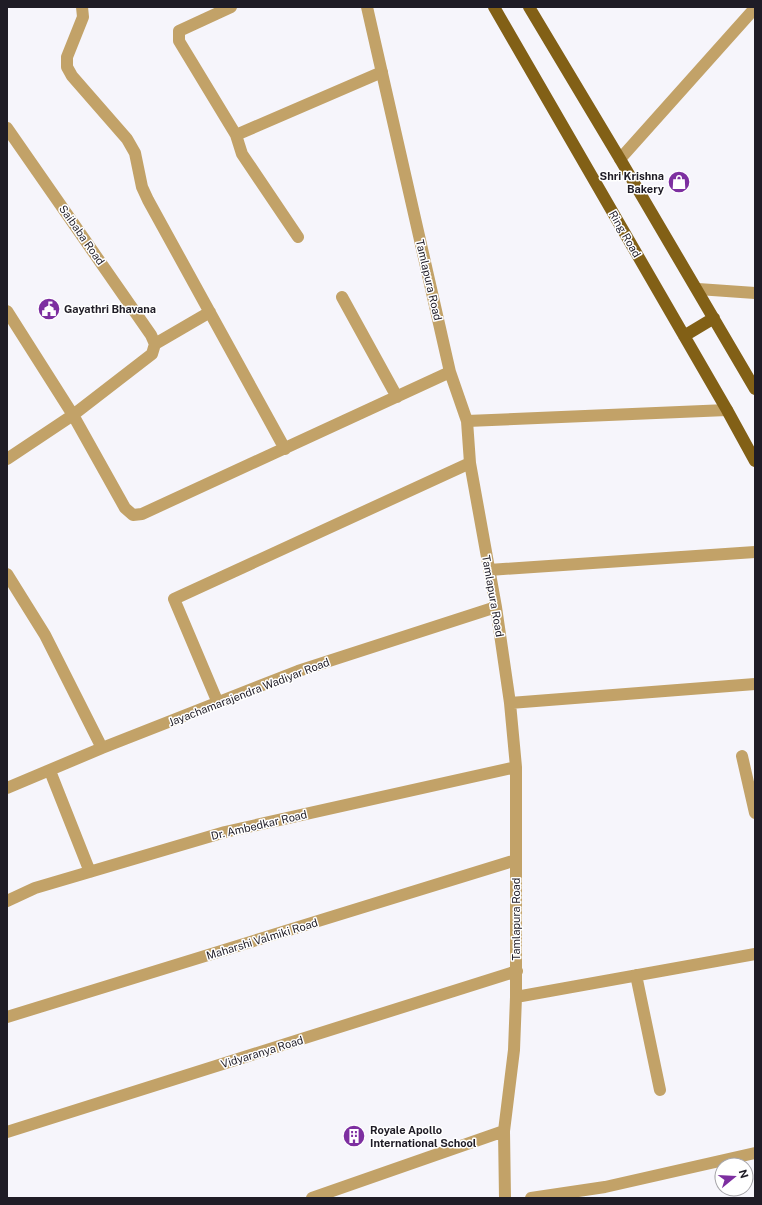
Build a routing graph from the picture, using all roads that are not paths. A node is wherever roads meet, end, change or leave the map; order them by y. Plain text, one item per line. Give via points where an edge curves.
1 (82, 7) edge
2 (231, 7) edge
3 (367, 7) edge
4 (494, 7) edge
5 (529, 7) edge
6 (755, 8) edge
7 (382, 72) junction
8 (7, 128) edge
9 (236, 135) junction
10 (620, 159) junction
11 (298, 237) dead end
12 (698, 289) junction
13 (755, 293) edge
14 (342, 297) dead end
15 (7, 311) edge
16 (210, 312) junction
17 (714, 318) junction
18 (684, 336) junction
19 (155, 344) junction
20 (450, 372) junction
21 (755, 389) edge
22 (397, 397) junction
23 (727, 410) junction
24 (73, 414) junction
25 (467, 421) junction
26 (284, 449) junction
27 (7, 459) edge
28 (755, 461) edge
29 (470, 463) junction
30 (755, 552) edge
31 (489, 570) junction
32 (7, 574) edge
33 (496, 607) junction
34 (755, 684) edge
35 (218, 703) junction
36 (510, 703) junction
37 (102, 748) junction
38 (742, 756) dead end
39 (516, 767) junction
40 (50, 771) junction
41 (7, 788) edge
42 (755, 813) edge
43 (516, 860) junction
44 (90, 872) junction
45 (7, 901) edge
46 (755, 954) edge
47 (517, 971) junction
48 (636, 976) junction
49 (516, 997) junction
50 (7, 1017) edge
51 (660, 1090) dead end
52 (504, 1131) junction
53 (7, 1132) edge
54 (755, 1152) edge
55 (312, 1198) edge
56 (505, 1198) edge
57 (531, 1198) edge

1 - 16 street via 83,17 67,57 67,67 127,139 135,153 142,187 148,200
2 - 9 street via 180,31 179,41
3 - 7 street, Tamlapura Road
4 - 18 main road, Ring Road
5 - 10 main road
6 - 10 street
7 - 9 street
7 - 20 street, Tamlapura Road
8 - 19 street, Saibaba Road
9 - 11 street via 242,154
10 - 12 main road
12 - 13 street
12 - 17 main road
14 - 22 street
15 - 24 street
16 - 19 street
16 - 26 street
17 - 18 main road
17 - 21 main road
18 - 23 main road, Ring Road
19 - 24 street via 152,354
20 - 22 street
20 - 25 street, Tamlapura Road
22 - 26 street
23 - 25 street
23 - 28 main road, Ring Road
24 - 26 street via 125,508 133,514 142,514
24 - 27 street
25 - 29 street, Tamlapura Road
29 - 31 street, Tamlapura Road
29 - 35 street via 174,600
30 - 31 street
31 - 33 street, Tamlapura Road
32 - 37 street via 45,635
33 - 35 street, Jayachamarajendra Wadiyar Road via 298,672
33 - 36 street, Tamlapura Road
34 - 36 street
35 - 37 street, Jayachamarajendra Wadiyar Road
36 - 39 street, Tamlapura Road
37 - 40 street, Jayachamarajendra Wadiyar Road
38 - 42 street
39 - 43 street, Tamlapura Road
39 - 44 street, Dr. Ambedkar Road via 225,832
40 - 41 street, Jayachamarajendra Wadiyar Road
40 - 44 street
43 - 47 street, Tamlapura Road
43 - 50 street, Maharshi Valmiki Road
44 - 45 street, Dr. Ambedkar Road via 35,888
46 - 48 street
47 - 49 street, Tamlapura Road
47 - 53 street, Vidyaranya Road
48 - 49 street
48 - 51 street
49 - 52 street, Tamlapura Road via 514,1050
52 - 55 street
52 - 56 street, Tamlapura Road
54 - 57 street via 605,1187

